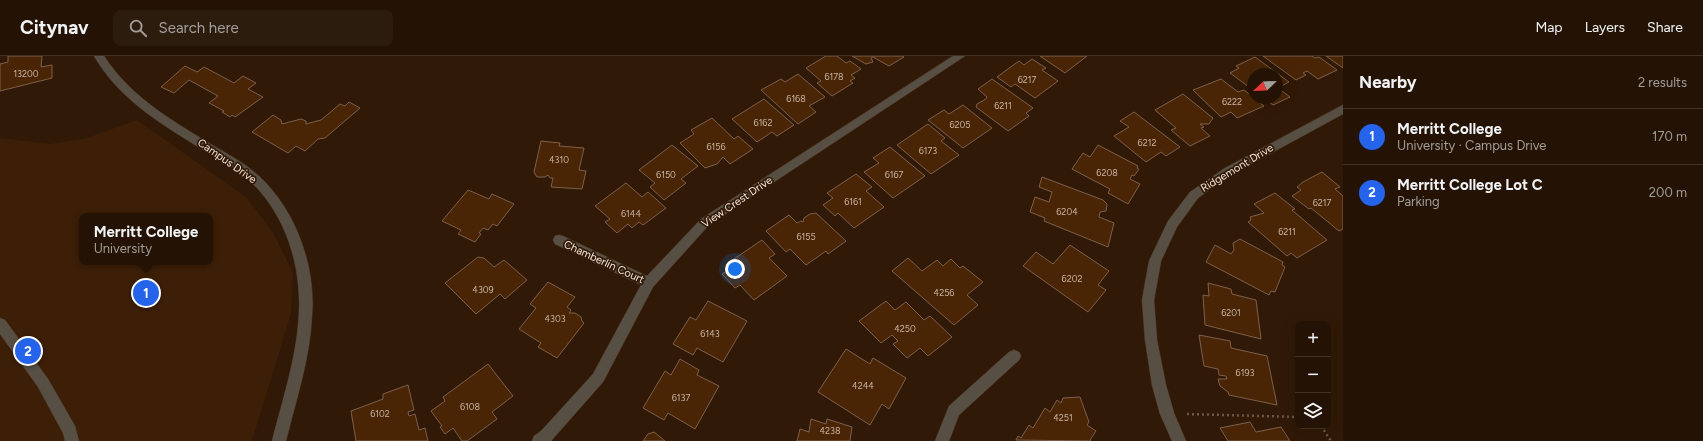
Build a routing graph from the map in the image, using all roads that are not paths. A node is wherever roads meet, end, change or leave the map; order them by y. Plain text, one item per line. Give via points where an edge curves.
1 (99, 56) edge
2 (960, 56) edge
3 (1343, 109) edge
4 (559, 240) dead end
5 (649, 283) junction
6 (0, 324) edge
7 (1014, 356) dead end
8 (72, 441) edge
9 (279, 441) edge
10 (539, 441) edge
11 (942, 441) edge
12 (1179, 441) edge

1 - 9 street, Campus Drive via 110,76 132,98 236,165 261,185 282,213 296,243 304,276 307,315
2 - 5 street, View Crest Drive via 705,222
3 - 12 street, Ridgemont Drive via 1223,175 1194,194 1172,224 1155,261 1148,300 1151,340 1159,385 1167,414
4 - 5 street, Chamberlin Court
5 - 10 street, View Crest Drive via 598,378
6 - 8 street via 43,383 70,431
7 - 11 street via 954,411

